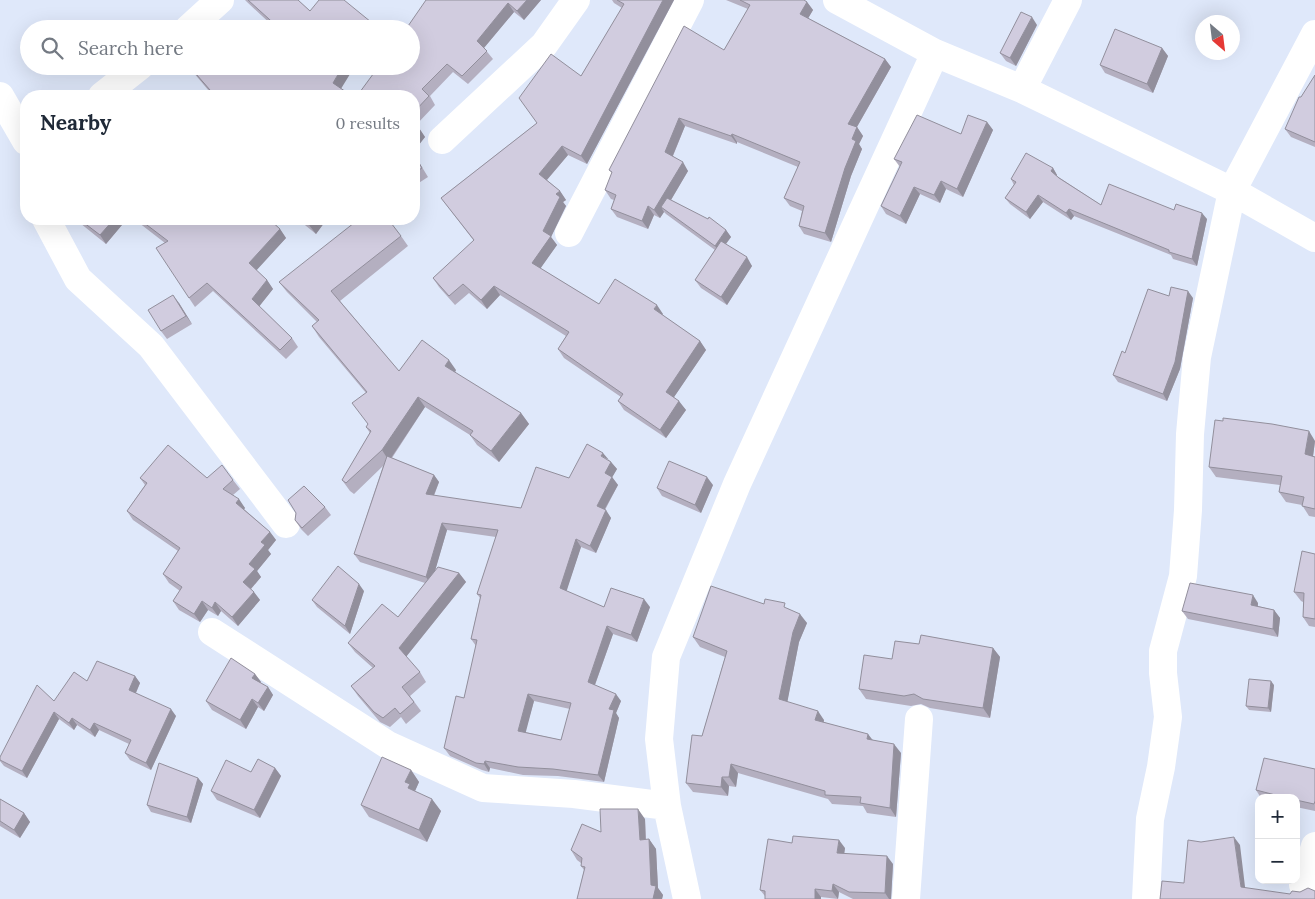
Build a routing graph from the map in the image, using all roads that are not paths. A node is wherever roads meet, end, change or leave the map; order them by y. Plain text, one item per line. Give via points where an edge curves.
1 (220, 0) edge
2 (576, 0) edge
3 (690, 0) edge
4 (838, 0) edge
5 (1068, 0) edge
6 (198, 20) edge
7 (1315, 34) edge
8 (935, 53) junction
9 (129, 75) edge
10 (1022, 89) junction
11 (110, 90) edge
12 (0, 96) edge
13 (20, 131) edge
14 (442, 140) dead end
15 (1232, 191) junction
16 (49, 225) edge
17 (569, 233) dead end
18 (1315, 238) edge
19 (286, 524) dead end
20 (212, 632) dead end
21 (919, 719) dead end
22 (667, 806) junction
23 (1315, 846) edge
24 (1303, 885) dead end
25 (686, 899) edge
26 (906, 899) edge
27 (1146, 899) edge

1 - 6 street
2 - 14 street via 544,45
3 - 17 street
4 - 8 street
5 - 10 street
7 - 15 street
8 - 10 street
8 - 22 street via 737,484 666,656 659,739
9 - 11 street
10 - 15 street
12 - 13 street
15 - 18 street
15 - 27 street via 1197,358 1183,576 1163,651 1168,717 1150,819
16 - 19 street via 78,279 150,346
20 - 22 street via 388,745 483,788 574,794
21 - 26 street
22 - 25 street
23 - 24 street

